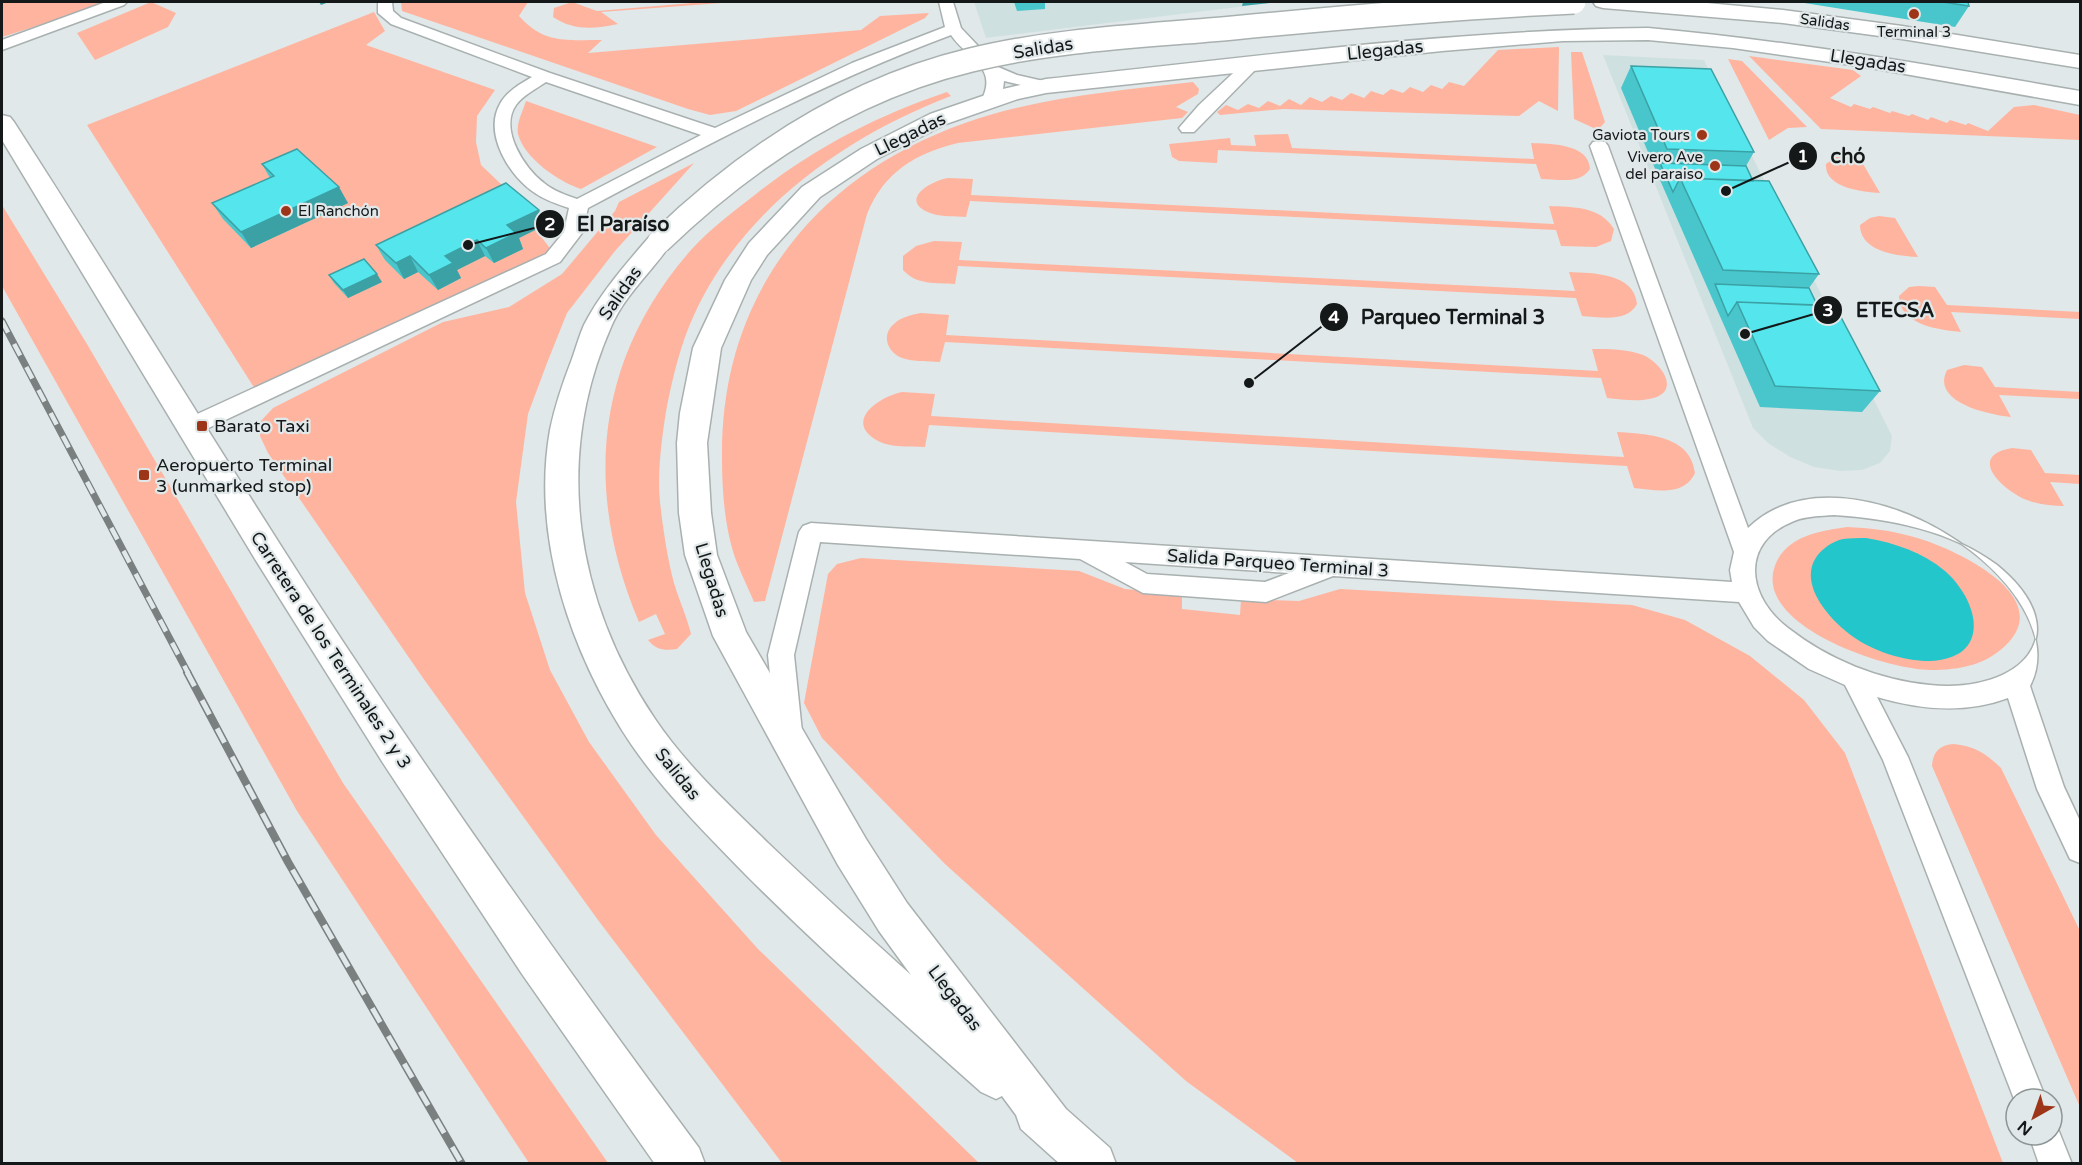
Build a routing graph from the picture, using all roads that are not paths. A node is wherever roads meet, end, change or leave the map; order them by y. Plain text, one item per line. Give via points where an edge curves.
1 (119, 2) edge
2 (386, 2) edge
3 (946, 2) edge
4 (1574, 2) edge
5 (1603, 2) edge
6 (954, 29) junction
7 (2, 45) edge
8 (2080, 62) edge
9 (1252, 64) junction
10 (992, 70) junction
11 (544, 76) junction
12 (1046, 86) junction
13 (2080, 98) edge
14 (989, 101) junction
15 (2, 122) edge
16 (1188, 128) dead end
17 (716, 134) junction
18 (1599, 146) dead end
19 (579, 205) junction
20 (190, 427) junction
21 (1745, 551) junction
22 (1745, 593) junction
23 (1854, 678) junction
24 (2016, 682) junction
25 (790, 746) junction
26 (2080, 850) edge
27 (2025, 1087) edge
28 (1052, 1127) junction
29 (2049, 1147) edge
30 (683, 1164) edge
31 (1094, 1164) edge
32 (2056, 1164) edge

1 - 7 lane
2 - 11 lane via 386,13 396,21
3 - 6 lane
4 - 28 main road, Salidas, bridge via 1479,5 1078,43 973,60 910,79 806,125 727,179 659,242 626,280 598,325 564,436 561,488 566,548 580,602 602,661 644,731 710,813 804,907
5 - 8 main road, Salidas via 1765,13
6 - 10 lane
6 - 17 lane via 905,46
9 - 12 main road, Llegadas
9 - 13 main road, Llegadas via 1563,35 1648,34 1865,60
9 - 16 lane
10 - 12 lane
10 - 14 lane via 998,82
11 - 17 lane
11 - 19 lane via 509,102 504,118 506,144 533,184
12 - 14 main road, Llegadas
14 - 25 main road, Llegadas via 890,142 811,192 758,249 738,280 707,348 692,443 701,555 730,636
15 - 20 main road, Carretera de los Terminales 2 y 3
17 - 19 lane
18 - 21 lane
19 - 20 lane via 573,233 553,258
20 - 30 main road, Carretera de los Terminales 2 y 3 via 437,813 583,1028
21 - 22 lane via 1741,574
21 - 24 lane via 1754,536 1785,515 1834,506 1871,507 1910,516 1978,542 2010,563 2038,590 2053,615 2054,638 2046,656
22 - 23 lane via 1776,634
22 - 25 lane, Salida Parqueo Terminal 3 via 1332,566 1266,592 1143,583 1082,550 811,532 781,655
23 - 24 lane via 1933,697 1967,697
23 - 27 lane via 1894,757
24 - 26 lane via 2051,789
25 - 28 main road, Llegadas via 893,917
28 - 31 main road
29 - 32 lane

